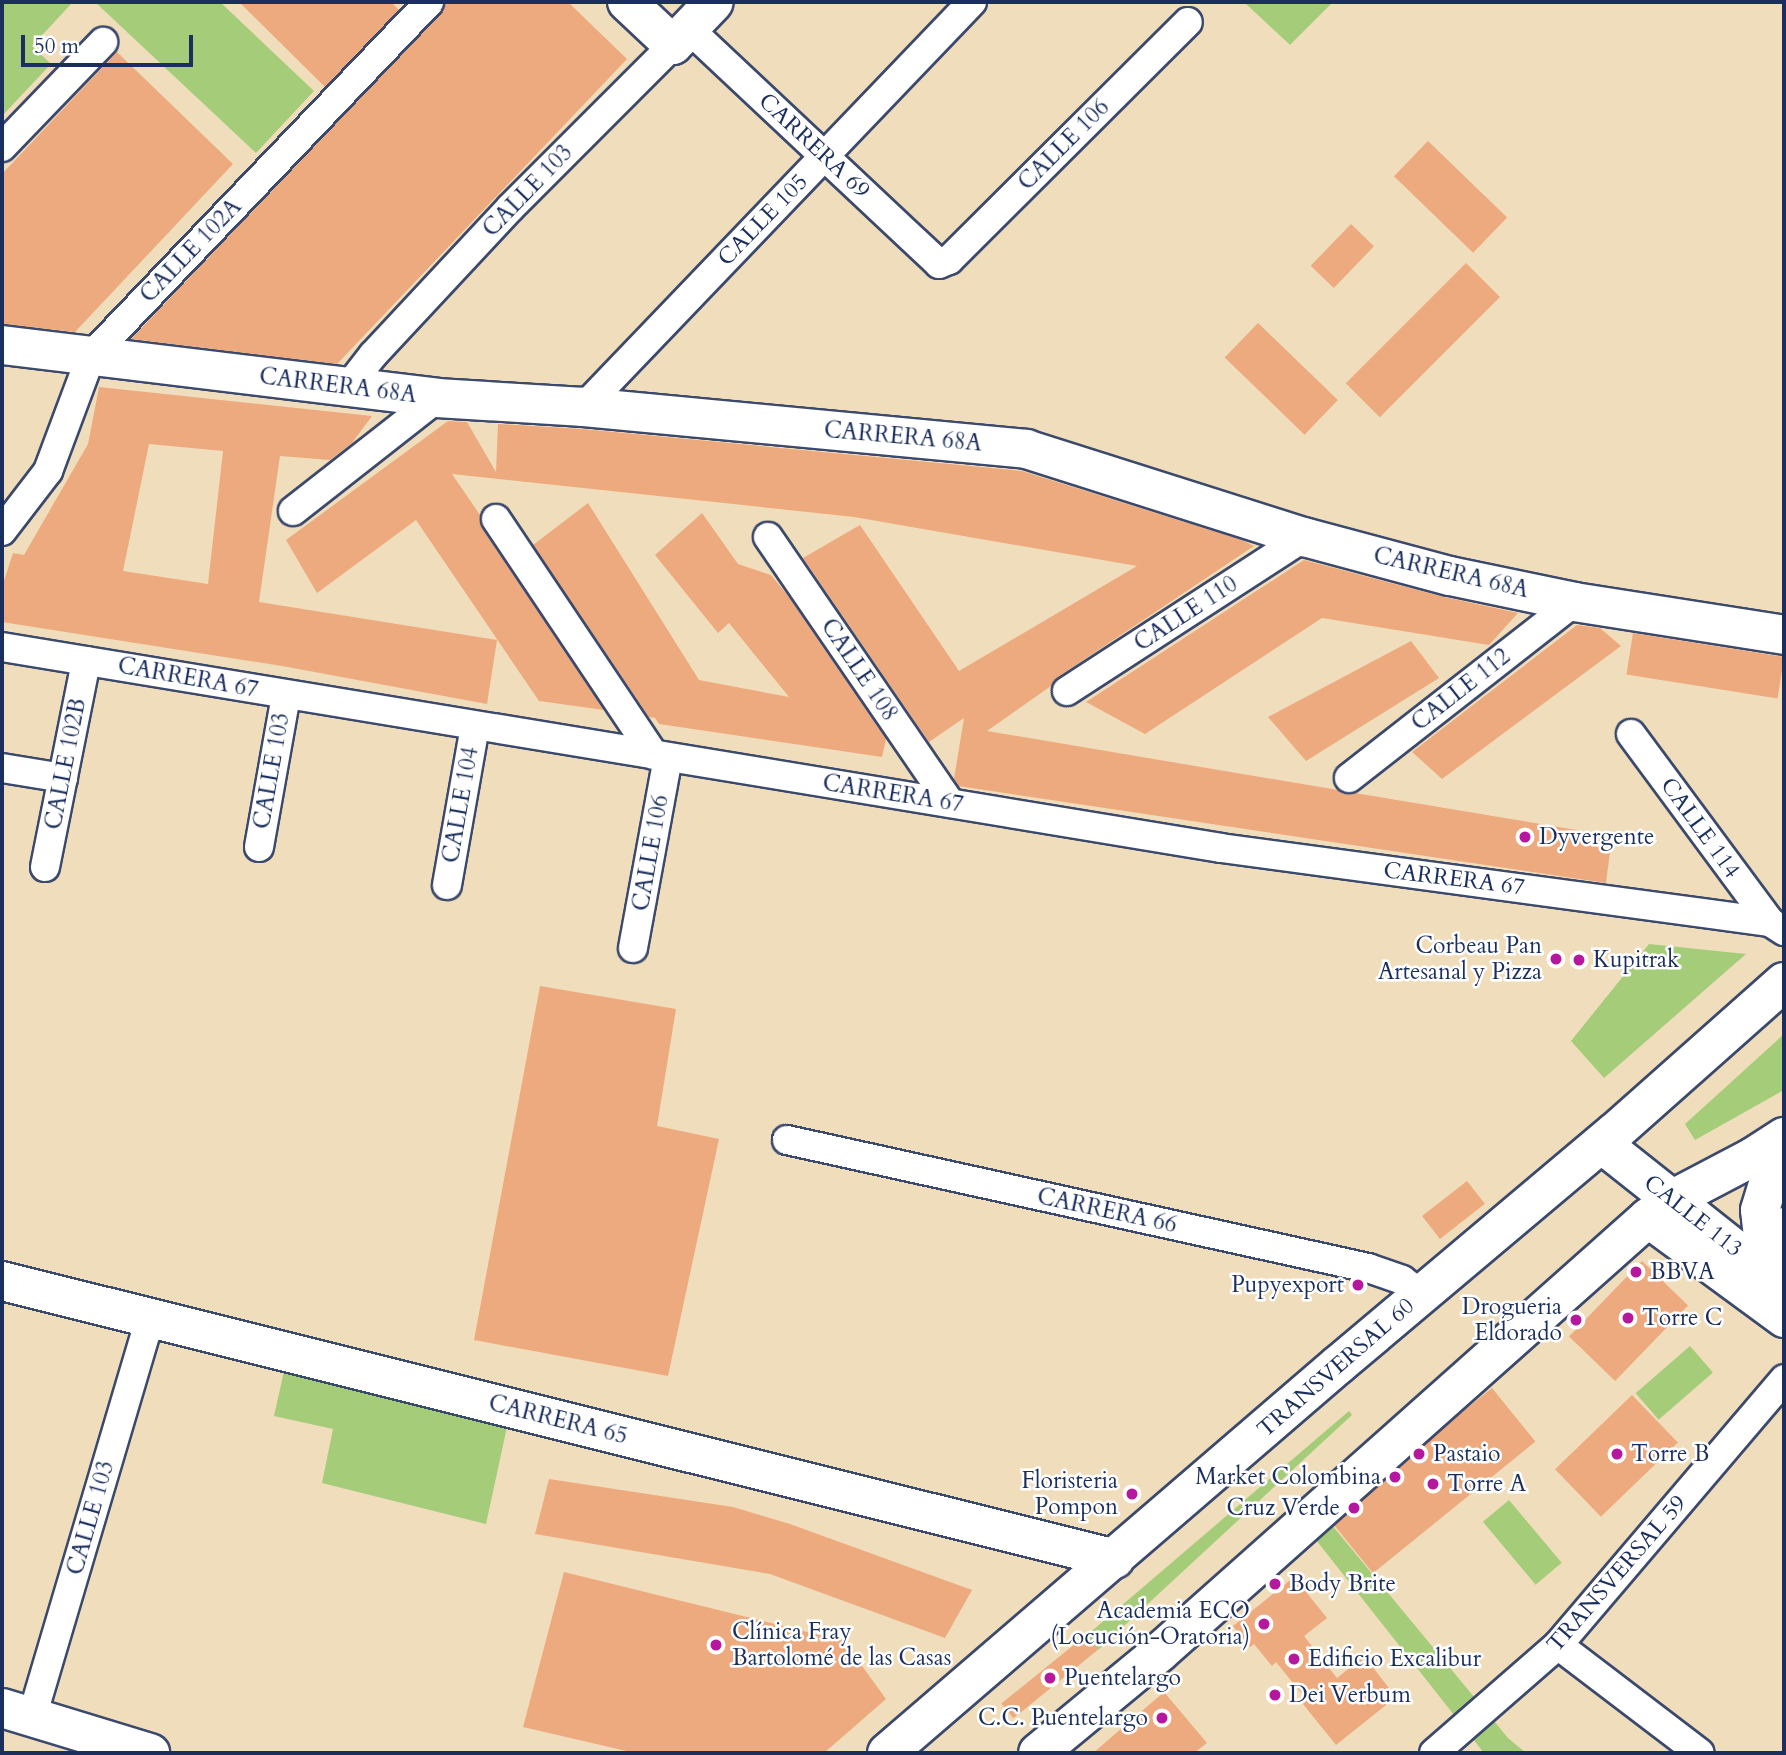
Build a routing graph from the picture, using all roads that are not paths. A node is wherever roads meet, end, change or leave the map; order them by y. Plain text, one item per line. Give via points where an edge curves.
1 (429, 2) edge
2 (627, 2) edge
3 (972, 2) edge
4 (1188, 22) dead end
5 (692, 25) edge
6 (103, 42) dead end
7 (2, 147) edge
8 (824, 156) junction
9 (939, 264) joint
10 (2, 345) edge
11 (90, 355) junction
12 (348, 387) junction
13 (437, 398) junction
14 (583, 407) junction
15 (293, 510) dead end
16 (496, 519) dead end
17 (2, 531) edge
18 (768, 537) dead end
19 (1304, 537) junction
20 (1574, 602) junction
21 (1784, 635) edge
22 (2, 647) edge
23 (86, 661) junction
24 (1067, 691) dead end
25 (286, 695) junction
26 (475, 726) junction
27 (1631, 734) dead end
28 (661, 756) junction
29 (2, 768) edge
30 (63, 778) junction
31 (1349, 778) dead end
32 (950, 803) junction
33 (259, 847) dead end
34 (45, 867) dead end
35 (447, 885) dead end
36 (1777, 926) edge
37 (633, 948) dead end
38 (1784, 982) edge
39 (1784, 1137) edge
40 (786, 1140) dead end
41 (1602, 1144) junction
42 (1784, 1157) edge
43 (1660, 1209) junction
44 (1784, 1222) edge
45 (1772, 1274) edge
46 (2, 1281) edge
47 (1422, 1295) junction
48 (150, 1318) junction
49 (1784, 1318) edge
50 (1784, 1379) edge
51 (1115, 1559) junction
52 (1558, 1645) junction
53 (17, 1712) edge
54 (150, 1753) edge
55 (887, 1753) edge
56 (1038, 1753) edge
57 (1434, 1753) edge
58 (1700, 1753) edge

1 - 11 street, CALLE 102A
2 - 5 street, CARRERA 69
3 - 8 street, CALLE 105
4 - 9 street, CALLE 106 via 949,260
5 - 8 street, CARRERA 69
5 - 12 street, CALLE 103 via 510,208
6 - 7 street
8 - 9 street, CARRERA 69
8 - 14 street, CALLE 105
10 - 11 street, CARRERA 68A
11 - 12 street, CARRERA 68A
11 - 17 street, CALLE 102A via 48,471
12 - 13 street, CARRERA 68A
13 - 14 street, CARRERA 68A
13 - 15 street
14 - 19 street, CARRERA 68A via 1026,449
16 - 28 street
18 - 32 street, CALLE 108
19 - 20 street, CARRERA 68A via 1450,576
19 - 24 street, CALLE 110
20 - 21 street, CARRERA 68A
20 - 31 street, CALLE 112
22 - 23 street, CARRERA 67
23 - 25 street, CARRERA 67
23 - 30 street, CALLE 102B
25 - 26 street, CARRERA 67
25 - 33 street, CALLE 103
26 - 28 street, CARRERA 67
26 - 35 street, CALLE 104
27 - 36 street, CALLE 114
28 - 32 street, CARRERA 67
28 - 37 street, CALLE 106
29 - 30 street
30 - 34 street, CALLE 102B
32 - 36 street, CARRERA 67 via 1221,848
38 - 41 street, TRANSVERSAL 60
39 - 43 street
40 - 47 street, CARRERA 66 via 1377,1270
41 - 43 street, CALLE 113
41 - 47 street, TRANSVERSAL 60
42 - 45 street via 1770,1177 1762,1202 1760,1228
43 - 45 street, CALLE 113
43 - 49 street, CALLE 113
43 - 56 street via 1160,1652
44 - 45 street
46 - 48 street, CARRERA 65
47 - 51 street, TRANSVERSAL 60
48 - 51 street, CARRERA 65
48 - 53 street, CALLE 103
50 - 52 street, TRANSVERSAL 59
51 - 55 street, TRANSVERSAL 60
52 - 57 street, TRANSVERSAL 59
52 - 58 street
53 - 54 street

